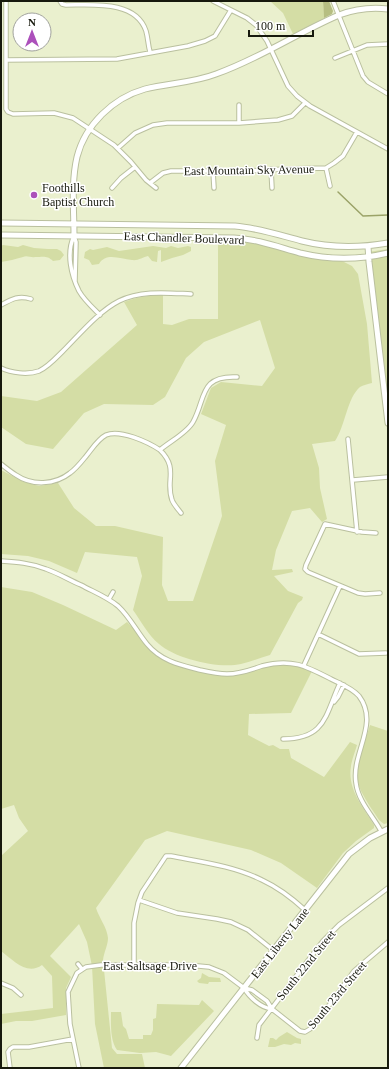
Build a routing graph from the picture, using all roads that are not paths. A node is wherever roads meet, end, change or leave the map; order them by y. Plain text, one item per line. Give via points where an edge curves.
1 (6, 1) edge
2 (213, 1) edge
3 (333, 1) edge
4 (61, 3) edge
5 (388, 9) edge
6 (231, 10) junction
7 (339, 15) junction
8 (388, 44) edge
9 (271, 49) junction
10 (353, 50) junction
11 (150, 52) junction
12 (335, 58) dead end
13 (6, 60) junction
14 (388, 94) edge
15 (305, 103) junction
16 (239, 105) dead end
17 (239, 123) junction
18 (91, 129) junction
19 (357, 132) junction
20 (118, 148) junction
21 (388, 149) edge
22 (135, 167) junction
23 (326, 168) junction
24 (271, 169) junction
25 (213, 171) junction
26 (150, 183) junction
27 (330, 186) dead end
28 (112, 188) dead end
29 (156, 188) dead end
30 (214, 188) dead end
31 (272, 188) dead end
32 (1, 223) edge
33 (74, 224) junction
34 (1, 235) edge
35 (74, 236) junction
36 (388, 243) edge
37 (368, 246) junction
38 (388, 253) edge
39 (368, 256) junction
40 (192, 294) dead end
41 (31, 299) dead end
42 (1, 305) edge
43 (100, 315) junction
44 (1, 368) edge
45 (237, 377) dead end
46 (388, 423) edge
47 (348, 439) dead end
48 (160, 450) junction
49 (1, 464) edge
50 (388, 476) edge
51 (353, 480) junction
52 (181, 513) dead end
53 (357, 532) junction
54 (376, 533) dead end
55 (1, 561) edge
56 (340, 586) junction
57 (113, 592) dead end
58 (380, 593) dead end
59 (109, 599) junction
60 (318, 634) junction
61 (386, 653) dead end
62 (304, 665) junction
63 (342, 684) junction
64 (283, 739) dead end
65 (388, 829) edge
66 (381, 831) junction
67 (388, 888) edge
68 (139, 900) junction
69 (305, 910) junction
70 (129, 912) dead end
71 (135, 913) junction
72 (388, 942) edge
73 (273, 950) junction
74 (78, 964) dead end
75 (134, 965) junction
76 (82, 969) junction
77 (1, 983) edge
78 (244, 988) junction
79 (21, 996) dead end
80 (262, 998) junction
81 (258, 1003) junction
82 (272, 1008) junction
83 (305, 1032) joint
84 (256, 1038) dead end
85 (73, 1039) junction
86 (10, 1068) edge
87 (79, 1068) edge
88 (181, 1068) edge

1 - 13 street
2 - 6 street
3 - 7 street
4 - 11 street via 115,5 128,10 139,18 145,27
5 - 7 street via 359,9
6 - 9 street via 256,25
6 - 11 street via 218,33 212,38 188,46
7 - 9 street
7 - 10 street
8 - 10 street via 367,45
9 - 15 street via 288,86
9 - 18 street via 209,77 154,87 133,94 109,108
10 - 12 street
10 - 14 street via 365,79
11 - 13 street via 117,59
13 - 18 street via 8,112 60,114 73,118
15 - 17 street via 296,113 283,120
15 - 19 street
16 - 17 street
17 - 20 street via 153,125 135,133
18 - 20 street
18 - 33 street via 80,150 76,166
19 - 21 street
19 - 23 street, East Mountain Sky Avenue via 343,156
20 - 22 street
22 - 26 street
22 - 28 street
23 - 24 street, East Mountain Sky Avenue
23 - 27 street
24 - 25 street, East Mountain Sky Avenue
24 - 31 street
25 - 26 street, East Mountain Sky Avenue via 167,172
25 - 30 street
26 - 29 street
32 - 33 street, East Chandler Boulevard
33 - 35 street
33 - 37 street, East Chandler Boulevard via 240,226 315,244
34 - 35 street, East Chandler Boulevard
35 - 39 street, East Chandler Boulevard via 243,239 314,256
35 - 43 street via 71,243 71,272 80,291
36 - 37 street, East Chandler Boulevard
37 - 39 street
38 - 39 street, East Chandler Boulevard
39 - 46 street
40 - 43 street via 159,292 132,296 114,303
41 - 42 street via 24,296 16,297
43 - 44 street via 53,362 39,371 22,373
45 - 48 street via 226,376 208,386 193,422
47 - 51 street
48 - 49 street via 124,434 108,434 71,473 47,482 28,481 16,476
48 - 52 street via 169,461 170,493
50 - 51 street
51 - 53 street
53 - 54 street
53 - 56 street via 325,524 306,568 308,572
55 - 59 street via 45,569
56 - 58 street via 358,593
56 - 60 street
57 - 59 street
59 - 62 street via 130,620 152,650 181,666 228,674 287,662
60 - 61 street via 359,654
60 - 62 street
62 - 63 street
63 - 64 street via 321,725 308,736
63 - 66 street via 354,691 367,714 367,724 355,769 356,785
65 - 66 street, East Liberty Lane
66 - 69 street, East Liberty Lane via 362,842 349,854
67 - 82 street, South 22nd Street via 330,934
68 - 69 street via 166,856 172,856 242,872 262,880
68 - 71 street
68 - 73 street via 177,913 231,922 248,930
69 - 73 street, East Liberty Lane
70 - 71 street
71 - 75 street
72 - 83 street, South 23rd Street via 354,971 310,1029
73 - 78 street, East Liberty Lane
74 - 76 street
75 - 76 street, East Saltsage Drive via 101,965
75 - 78 street, East Saltsage Drive via 203,966 235,980
76 - 85 street via 74,977 68,992
77 - 79 street via 13,988
78 - 80 street, East Saltsage Drive via 252,990
78 - 81 street, East Saltsage Drive
78 - 88 street, East Liberty Lane
80 - 81 street
80 - 82 street, East Saltsage Drive
81 - 82 street, East Saltsage Drive via 266,1008
82 - 83 street, East Saltsage Drive via 300,1031
82 - 84 street, South 22nd Street via 259,1025
85 - 86 street via 40,1046 13,1047 8,1052
85 - 87 street

